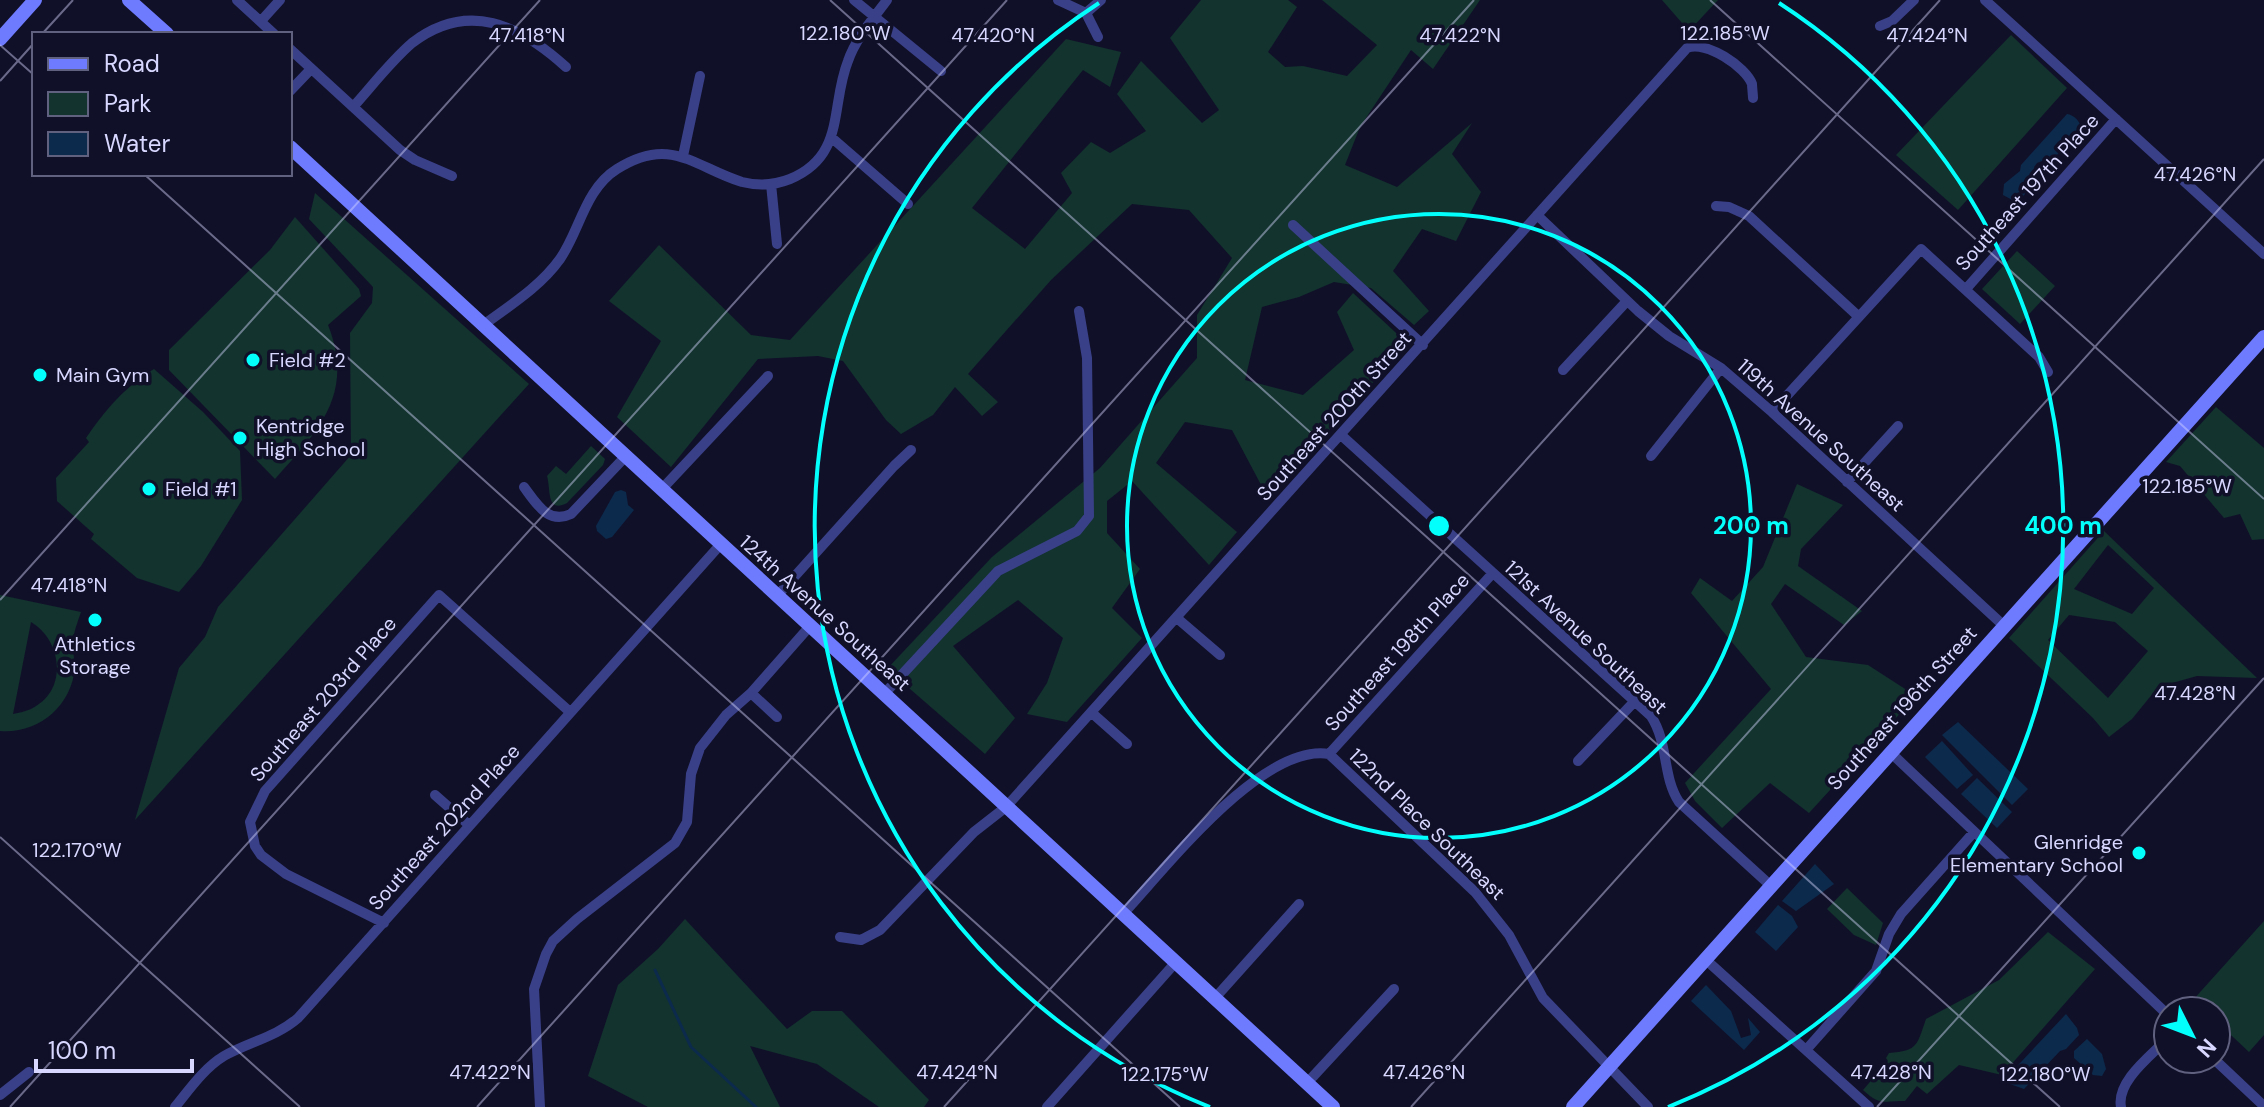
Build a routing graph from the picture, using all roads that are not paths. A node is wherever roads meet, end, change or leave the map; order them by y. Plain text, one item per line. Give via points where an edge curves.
1 (35, 0) edge
2 (129, 0) edge
3 (237, 0) edge
4 (280, 0) edge
5 (854, 0) edge
6 (887, 0) edge
7 (1058, 0) edge
8 (1101, 0) edge
9 (1914, 0) edge
10 (1985, 0) edge
11 (1086, 13) junction
12 (874, 17) junction
13 (261, 21) junction
14 (1880, 26) dead end
15 (165, 32) edge
16 (272, 32) edge
17 (1098, 37) dead end
18 (0, 39) edge
19 (292, 51) edge
20 (566, 67) dead end
21 (311, 69) junction
22 (941, 71) dead end
23 (700, 76) dead end
24 (292, 89) edge
25 (1753, 98) dead end
26 (353, 107) junction
27 (2116, 119) junction
28 (832, 138) junction
29 (292, 149) edge
30 (683, 156) junction
31 (452, 176) dead end
32 (771, 184) junction
33 (908, 204) dead end
34 (1716, 206) dead end
35 (1537, 215) junction
36 (1293, 225) dead end
37 (777, 244) dead end
38 (2264, 254) edge
39 (1966, 289) junction
40 (1627, 301) junction
41 (1079, 311) dead end
42 (1858, 316) junction
43 (482, 326) junction
44 (2264, 337) edge
45 (1423, 345) junction
46 (1721, 368) junction
47 (1563, 370) dead end
48 (2048, 372) dead end
49 (768, 376) dead end
50 (1772, 412) junction
51 (1898, 426) dead end
52 (1341, 435) junction
53 (911, 450) dead end
54 (1651, 456) dead end
55 (625, 457) junction
56 (1847, 482) junction
57 (524, 487) dead end
58 (661, 490) junction
59 (720, 545) junction
60 (1492, 574) junction
61 (777, 596) junction
62 (1178, 619) junction
63 (2003, 625) junction
64 (810, 626) junction
65 (1220, 655) dead end
66 (751, 693) junction
67 (884, 694) junction
68 (1634, 702) junction
69 (570, 712) junction
70 (1092, 713) junction
71 (777, 717) dead end
72 (1127, 744) dead end
73 (1890, 752) junction
74 (1329, 754) junction
75 (1578, 761) dead end
76 (435, 795) dead end
77 (1006, 807) junction
78 (469, 825) junction
79 (1974, 832) junction
80 (1770, 885) junction
81 (1299, 904) dead end
82 (1123, 914) junction
83 (384, 923) junction
84 (840, 937) dead end
85 (1705, 959) junction
86 (1176, 962) junction
87 (1394, 989) dead end
88 (1215, 998) junction
89 (2152, 1000) edge
90 (1806, 1050) junction
91 (2152, 1055) edge
92 (1608, 1068) junction
93 (29, 1072) dead end
94 (2231, 1075) edge
95 (1307, 1083) junction
96 (0, 1095) edge
97 (2120, 1104) edge
98 (2264, 1106) edge
99 (175, 1107) edge
100 (540, 1107) edge
101 (1047, 1107) edge
102 (1333, 1107) edge
103 (1573, 1107) edge
104 (1648, 1107) edge
105 (1869, 1107) edge

1 - 18 street
2 - 15 street
3 - 13 street
4 - 13 street
5 - 12 street
6 - 12 street
7 - 11 street
8 - 11 street
9 - 14 street
10 - 27 street
11 - 17 street
12 - 22 street
12 - 28 street via 845,69
13 - 16 street
19 - 21 street
20 - 26 street via 516,28 465,20 413,42
21 - 24 street
21 - 26 street
23 - 30 street
25 - 35 street, Southeast 200th Street via 1747,76 1719,53 1704,46 1687,48
26 - 31 street via 407,155
27 - 38 street
27 - 39 street, Southeast 197th Place
28 - 32 street via 802,173
28 - 33 street
29 - 43 street, 124th Avenue Southeast
30 - 32 street via 735,179
30 - 43 street via 646,157 608,175 589,200 559,261
32 - 37 street
34 - 42 street via 1749,216
35 - 40 street, 119th Avenue Southeast
35 - 45 street, Southeast 200th Street
36 - 45 street
39 - 42 street via 1921,249
39 - 48 street via 2039,357
40 - 46 street, 119th Avenue Southeast via 1669,336
40 - 47 street
41 - 67 street via 1087,358 1089,516 1077,531 998,571
42 - 50 street
43 - 55 street, 124th Avenue Southeast
44 - 63 street, Southeast 196th Street
45 - 52 street, Southeast 200th Street
46 - 50 street, 119th Avenue Southeast
46 - 54 street
49 - 58 street
50 - 56 street, 119th Avenue Southeast
51 - 56 street
52 - 60 street, 121st Avenue Southeast
52 - 62 street, Southeast 200th Street
53 - 61 street
55 - 57 street via 562,518 540,509
55 - 58 street, 124th Avenue Southeast
56 - 63 street, 119th Avenue Southeast
58 - 59 street, 124th Avenue Southeast
59 - 61 street, 124th Avenue Southeast
59 - 69 street, Southeast 202nd Place
60 - 68 street, 121st Avenue Southeast
60 - 74 street, Southeast 198th Place
61 - 64 street, 124th Avenue Southeast
62 - 65 street
62 - 70 street, Southeast 200th Street
63 - 73 street, Southeast 196th Street
64 - 66 street
64 - 67 street, 124th Avenue Southeast
66 - 71 street
66 - 100 street via 700,748 691,774 687,822 675,843 577,919 546,954 534,989
67 - 77 street, 124th Avenue Southeast
68 - 75 street
68 - 80 street, 121st Avenue Southeast via 1658,727 1679,802
69 - 78 street, Southeast 202nd Place
69 - 83 street, Southeast 203rd Place via 439,595 265,791 250,822 255,846 269,862
70 - 72 street
70 - 77 street, Southeast 200th Street
73 - 79 street
73 - 80 street, Southeast 196th Street
74 - 82 street via 1292,758 1246,785
74 - 92 street, 122nd Place Southeast via 1475,892 1509,935 1543,998
76 - 78 street
77 - 82 street, 124th Avenue Southeast
77 - 84 street, Southeast 200th Street via 974,832 880,930 861,940
78 - 83 street, Southeast 202nd Place
79 - 89 street
79 - 90 street via 1901,914 1876,971
80 - 85 street, Southeast 196th Street
81 - 88 street
82 - 86 street, 124th Avenue Southeast
83 - 99 street, Southeast 202nd Place via 298,1018 275,1035 214,1063
85 - 90 street
85 - 92 street, Southeast 196th Street
86 - 88 street, 124th Avenue Southeast
86 - 101 street
87 - 95 street
88 - 95 street, 124th Avenue Southeast
90 - 105 street
91 - 97 street via 2123,1087
92 - 103 street, Southeast 196th Street
92 - 104 street, 122nd Place Southeast
93 - 96 street
94 - 98 street
95 - 102 street, 124th Avenue Southeast

